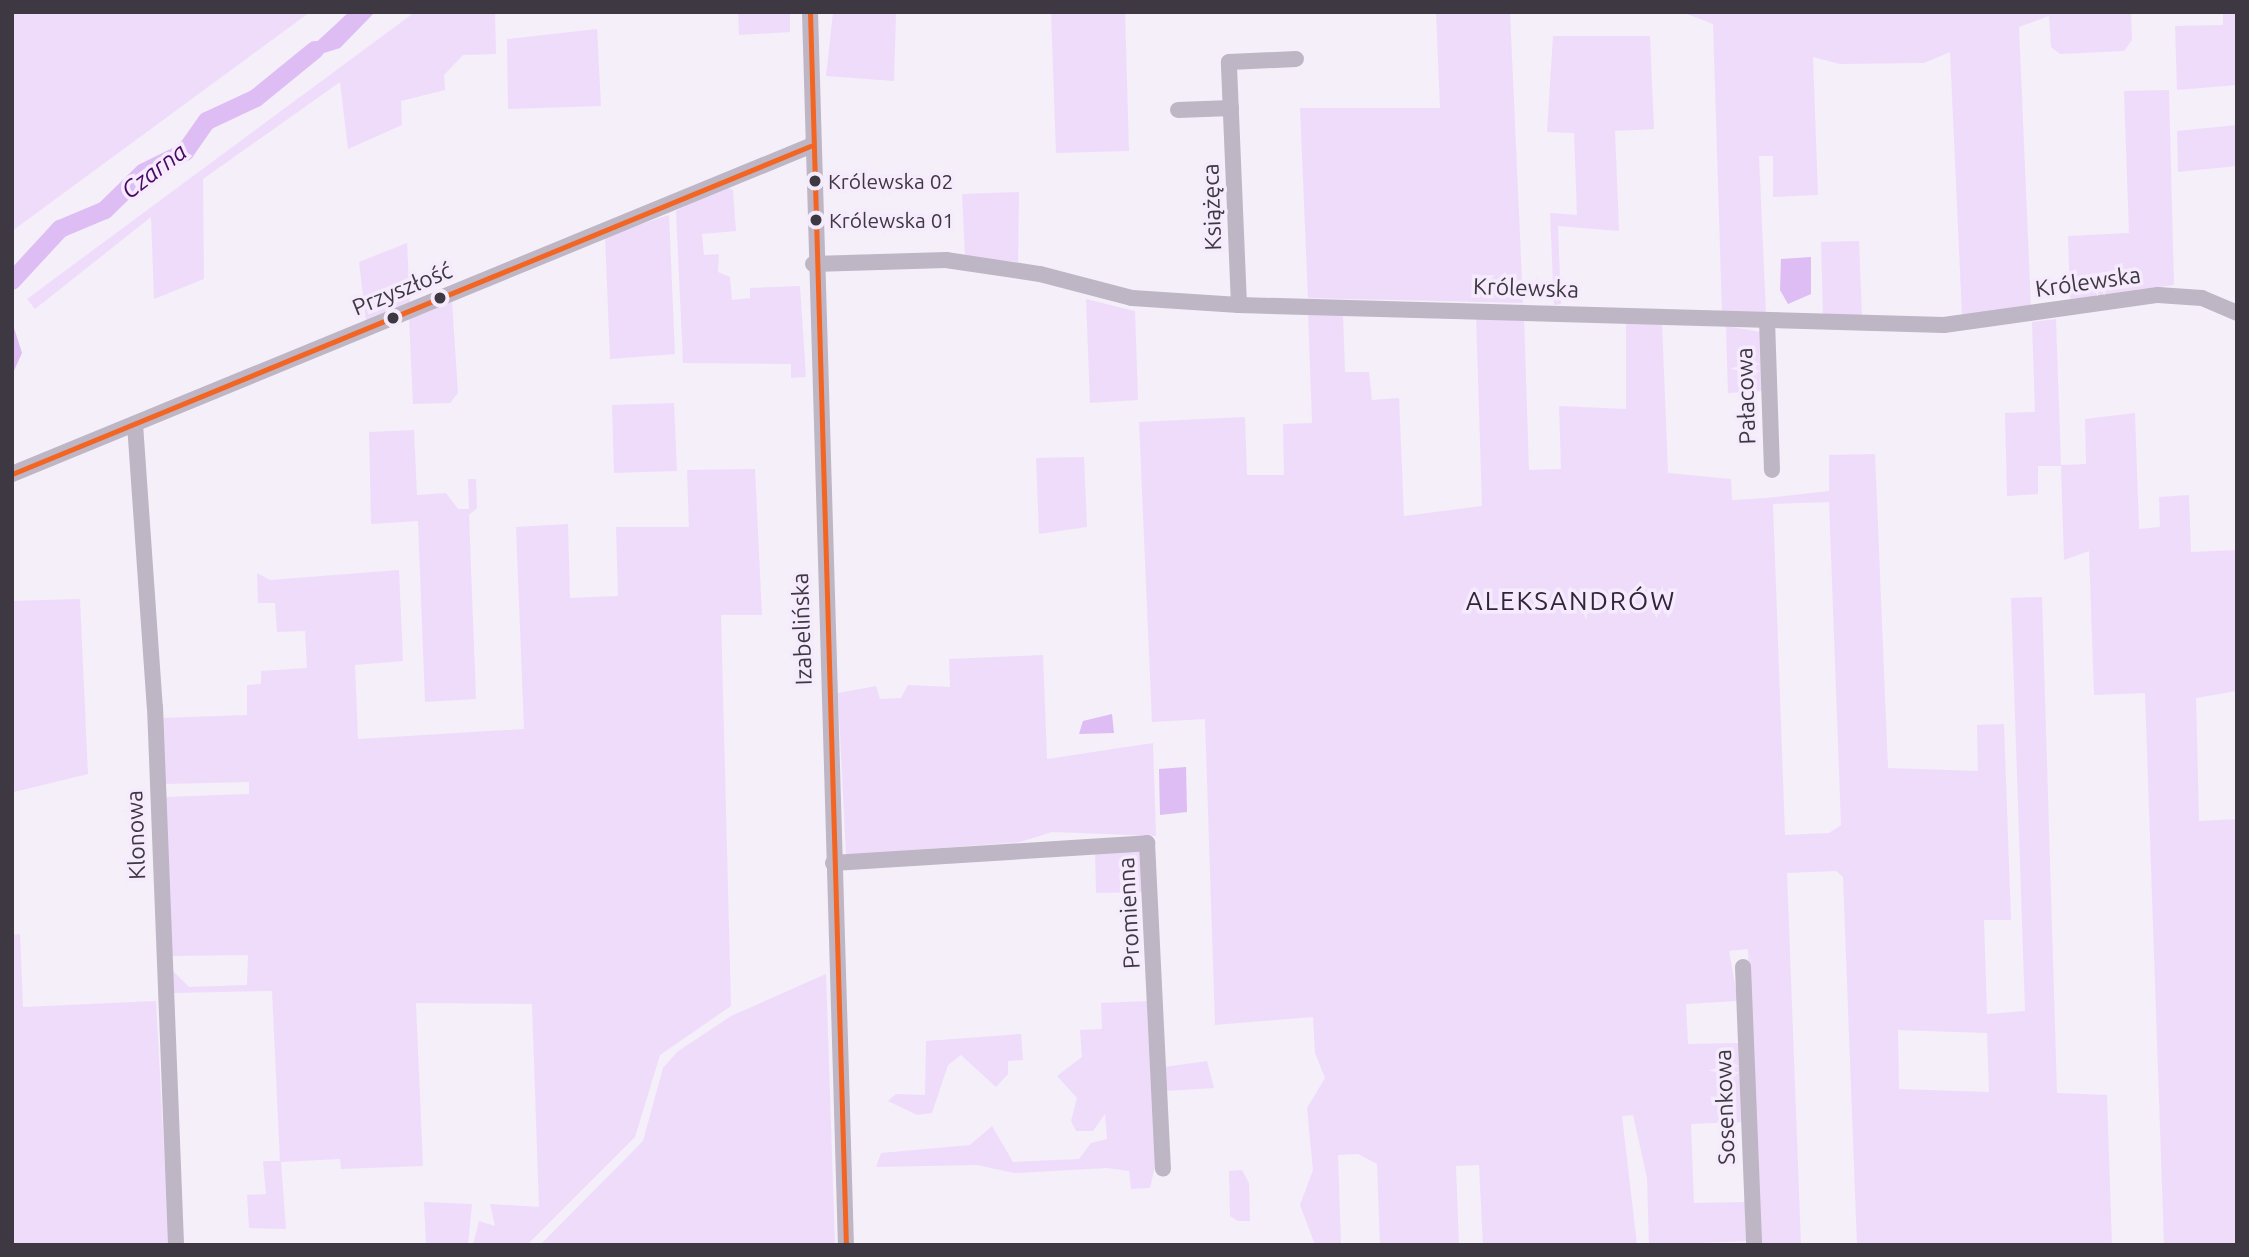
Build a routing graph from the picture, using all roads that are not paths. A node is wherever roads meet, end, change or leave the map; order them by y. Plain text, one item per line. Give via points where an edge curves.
1 (810, 12) edge
2 (1296, 59) dead end
3 (1231, 108) junction
4 (1178, 110) dead end
5 (810, 146) junction
6 (813, 264) junction
7 (1239, 305) junction
8 (2237, 313) edge
9 (1767, 320) junction
10 (135, 424) junction
11 (1772, 470) dead end
12 (12, 474) edge
13 (833, 863) junction
14 (1743, 967) dead end
15 (1164, 1169) dead end
16 (176, 1245) edge
17 (846, 1245) edge
18 (1754, 1245) edge

1 - 5 street, Izabelińska
2 - 3 street, Książęca via 1229,62
3 - 4 street
3 - 7 street, Książęca
5 - 6 street, Izabelińska
5 - 10 street, Przyszłość
6 - 7 street, Królewska via 946,260 1040,274 1132,298
6 - 13 street, Izabelińska
7 - 9 street, Królewska
8 - 9 street, Królewska via 2202,298 2158,295 1944,325
9 - 11 street, Pałacowa
10 - 12 street, Przyszłość
10 - 16 street, Klonowa via 155,708
13 - 15 street, Promienna via 1147,843
13 - 17 street, Izabelińska
14 - 18 street, Sosenkowa

